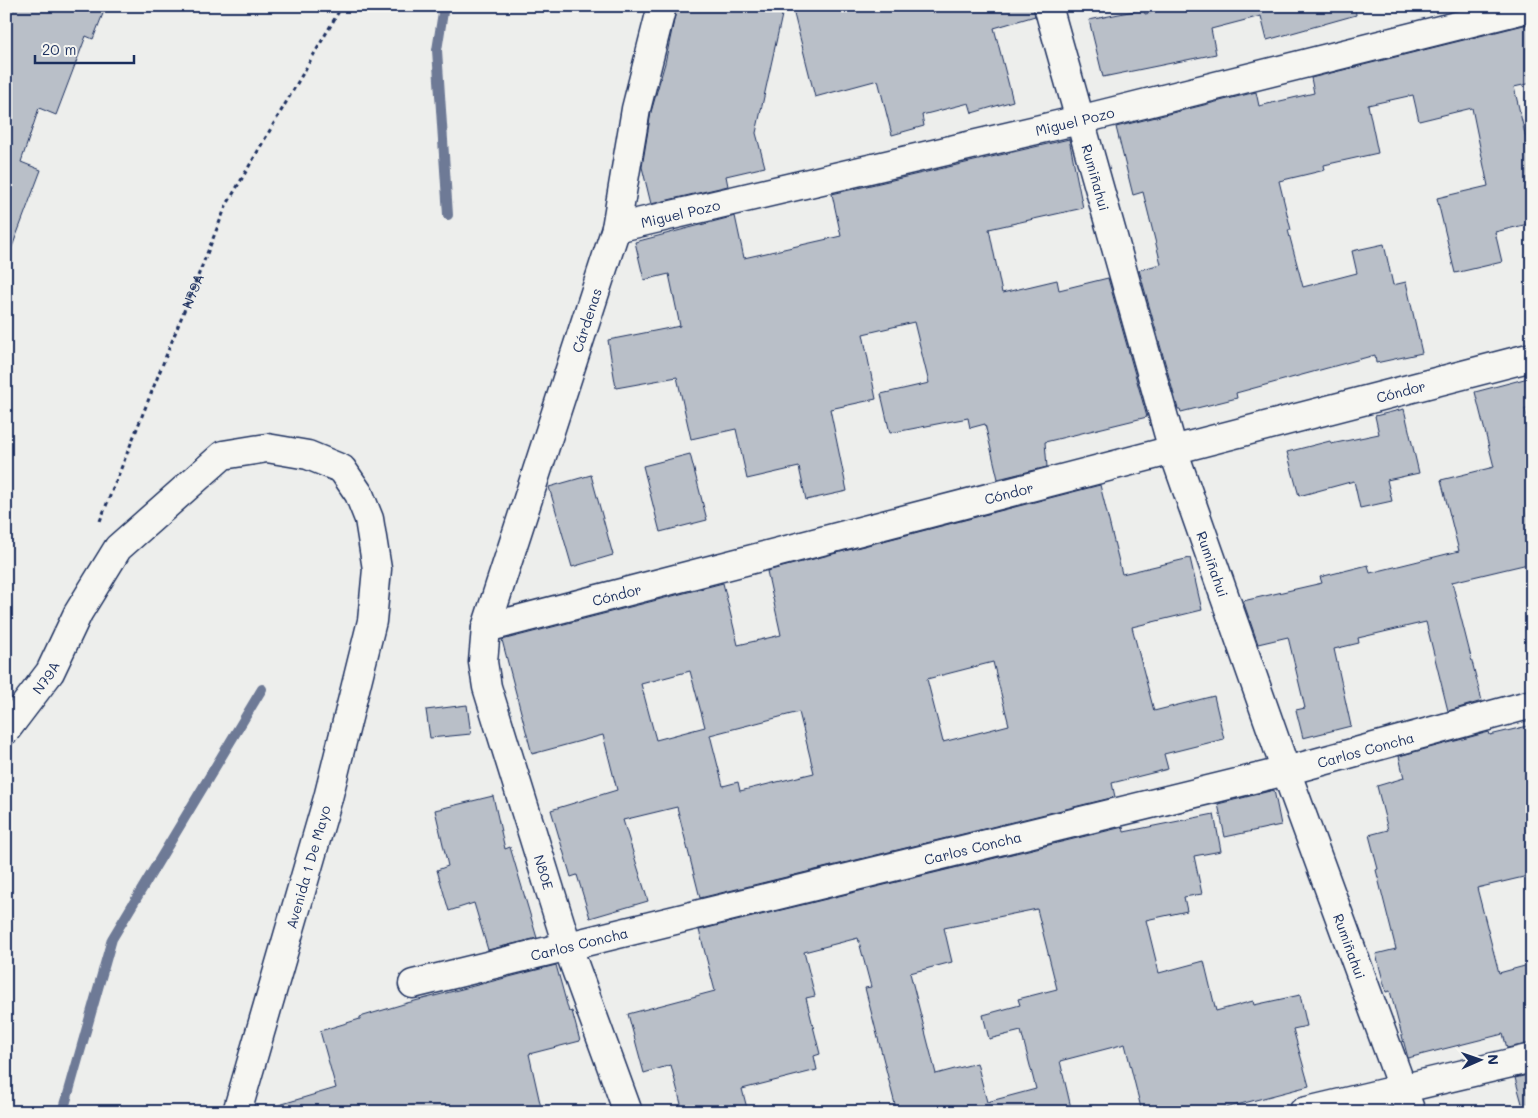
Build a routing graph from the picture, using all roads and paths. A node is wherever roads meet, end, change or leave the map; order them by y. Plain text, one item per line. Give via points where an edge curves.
1 (342, 6) edge
2 (662, 6) edge
3 (1048, 6) edge
4 (1532, 7) edge
5 (1079, 120) junction
6 (616, 228) junction
7 (1532, 357) edge
8 (1173, 450) junction
9 (97, 528) dead end
10 (372, 621) joint
11 (486, 628) junction
12 (1532, 704) edge
13 (6, 730) edge
14 (1286, 771) junction
15 (567, 946) junction
16 (413, 984) dead end
17 (1532, 1058) edge
18 (1406, 1100) edge
19 (237, 1112) edge
20 (628, 1112) edge
21 (1303, 1112) edge

1 - 9 path, N79A via 226,206
2 - 6 street, Cárdenas via 636,110
3 - 5 street, Rumiñahui
4 - 5 street, Miguel Pozo
5 - 6 street, Miguel Pozo
5 - 8 street, Rumiñahui
6 - 11 street, Cárdenas
7 - 8 street, Cóndor
8 - 11 street, Cóndor
8 - 14 street, Rumiñahui
10 - 13 street, N79A via 377,569 369,519 359,494 342,469 308,455 267,448 223,454 118,548 78,613 50,672
10 - 19 street, Avenida 1 De Mayo via 328,798
11 - 15 street, N80E via 483,662 487,688
12 - 14 street, Carlos Concha
14 - 15 street, Carlos Concha
14 - 18 street, Rumiñahui
15 - 16 street, Carlos Concha
15 - 20 street, N80E
17 - 18 street
18 - 21 street

